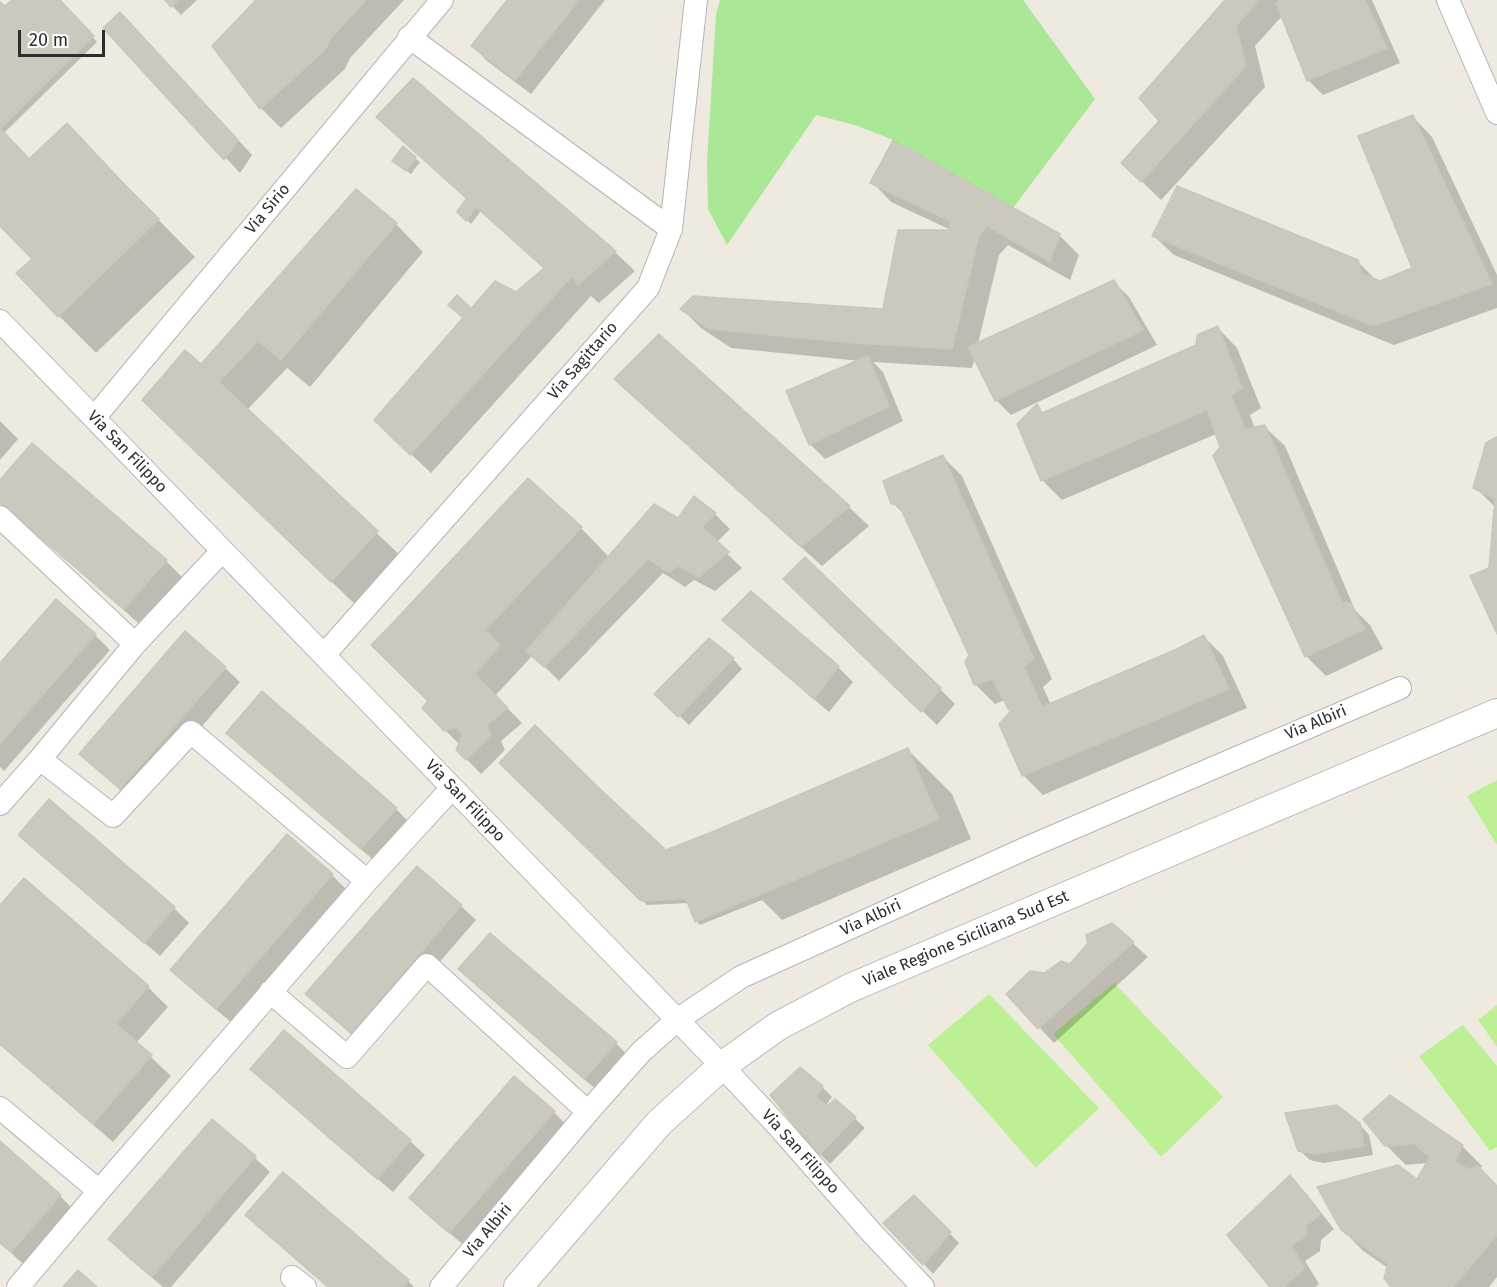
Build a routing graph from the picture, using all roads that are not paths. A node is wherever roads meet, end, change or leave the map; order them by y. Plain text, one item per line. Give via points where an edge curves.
1 (442, 0) edge
2 (696, 0) edge
3 (1448, 0) edge
4 (409, 38) junction
5 (1497, 113) edge
6 (671, 229) junction
7 (0, 321) edge
8 (94, 418) junction
9 (0, 517) edge
10 (222, 551) junction
11 (135, 644) junction
12 (324, 655) junction
13 (1400, 688) dead end
14 (1497, 713) edge
15 (40, 759) junction
16 (452, 788) junction
17 (3, 796) edge
18 (367, 880) junction
19 (270, 992) junction
20 (677, 1020) junction
21 (722, 1066) junction
22 (0, 1108) edge
23 (588, 1112) junction
24 (99, 1191) junction
25 (18, 1287) edge
26 (441, 1287) edge
27 (518, 1287) edge
28 (923, 1287) edge

1 - 4 street, Via Sirio
2 - 6 street, Via Sagittario
3 - 5 street
4 - 6 street
4 - 8 street, Via Sirio
6 - 12 street, Via Sagittario via 648,288
7 - 8 street, Via San Filippo
8 - 10 street, Via San Filippo
9 - 11 street
10 - 11 street
10 - 12 street, Via San Filippo
11 - 15 street
12 - 16 street, Via San Filippo
13 - 20 street, Via Albiri via 1030,846 741,978
14 - 21 street, Viale Regione Siciliana Sud Est via 850,988 778,1026
15 - 17 street
15 - 18 street via 113,816 191,732
16 - 18 street
16 - 20 street, Via San Filippo
18 - 19 street
19 - 23 street via 346,1057 427,965
19 - 24 street
20 - 21 street, Via San Filippo
20 - 23 street, Via Albiri via 641,1052
21 - 27 street, Viale Regione Siciliana Sud Est via 659,1124
21 - 28 street, Via San Filippo
22 - 24 street
23 - 26 street, Via Albiri
24 - 25 street

